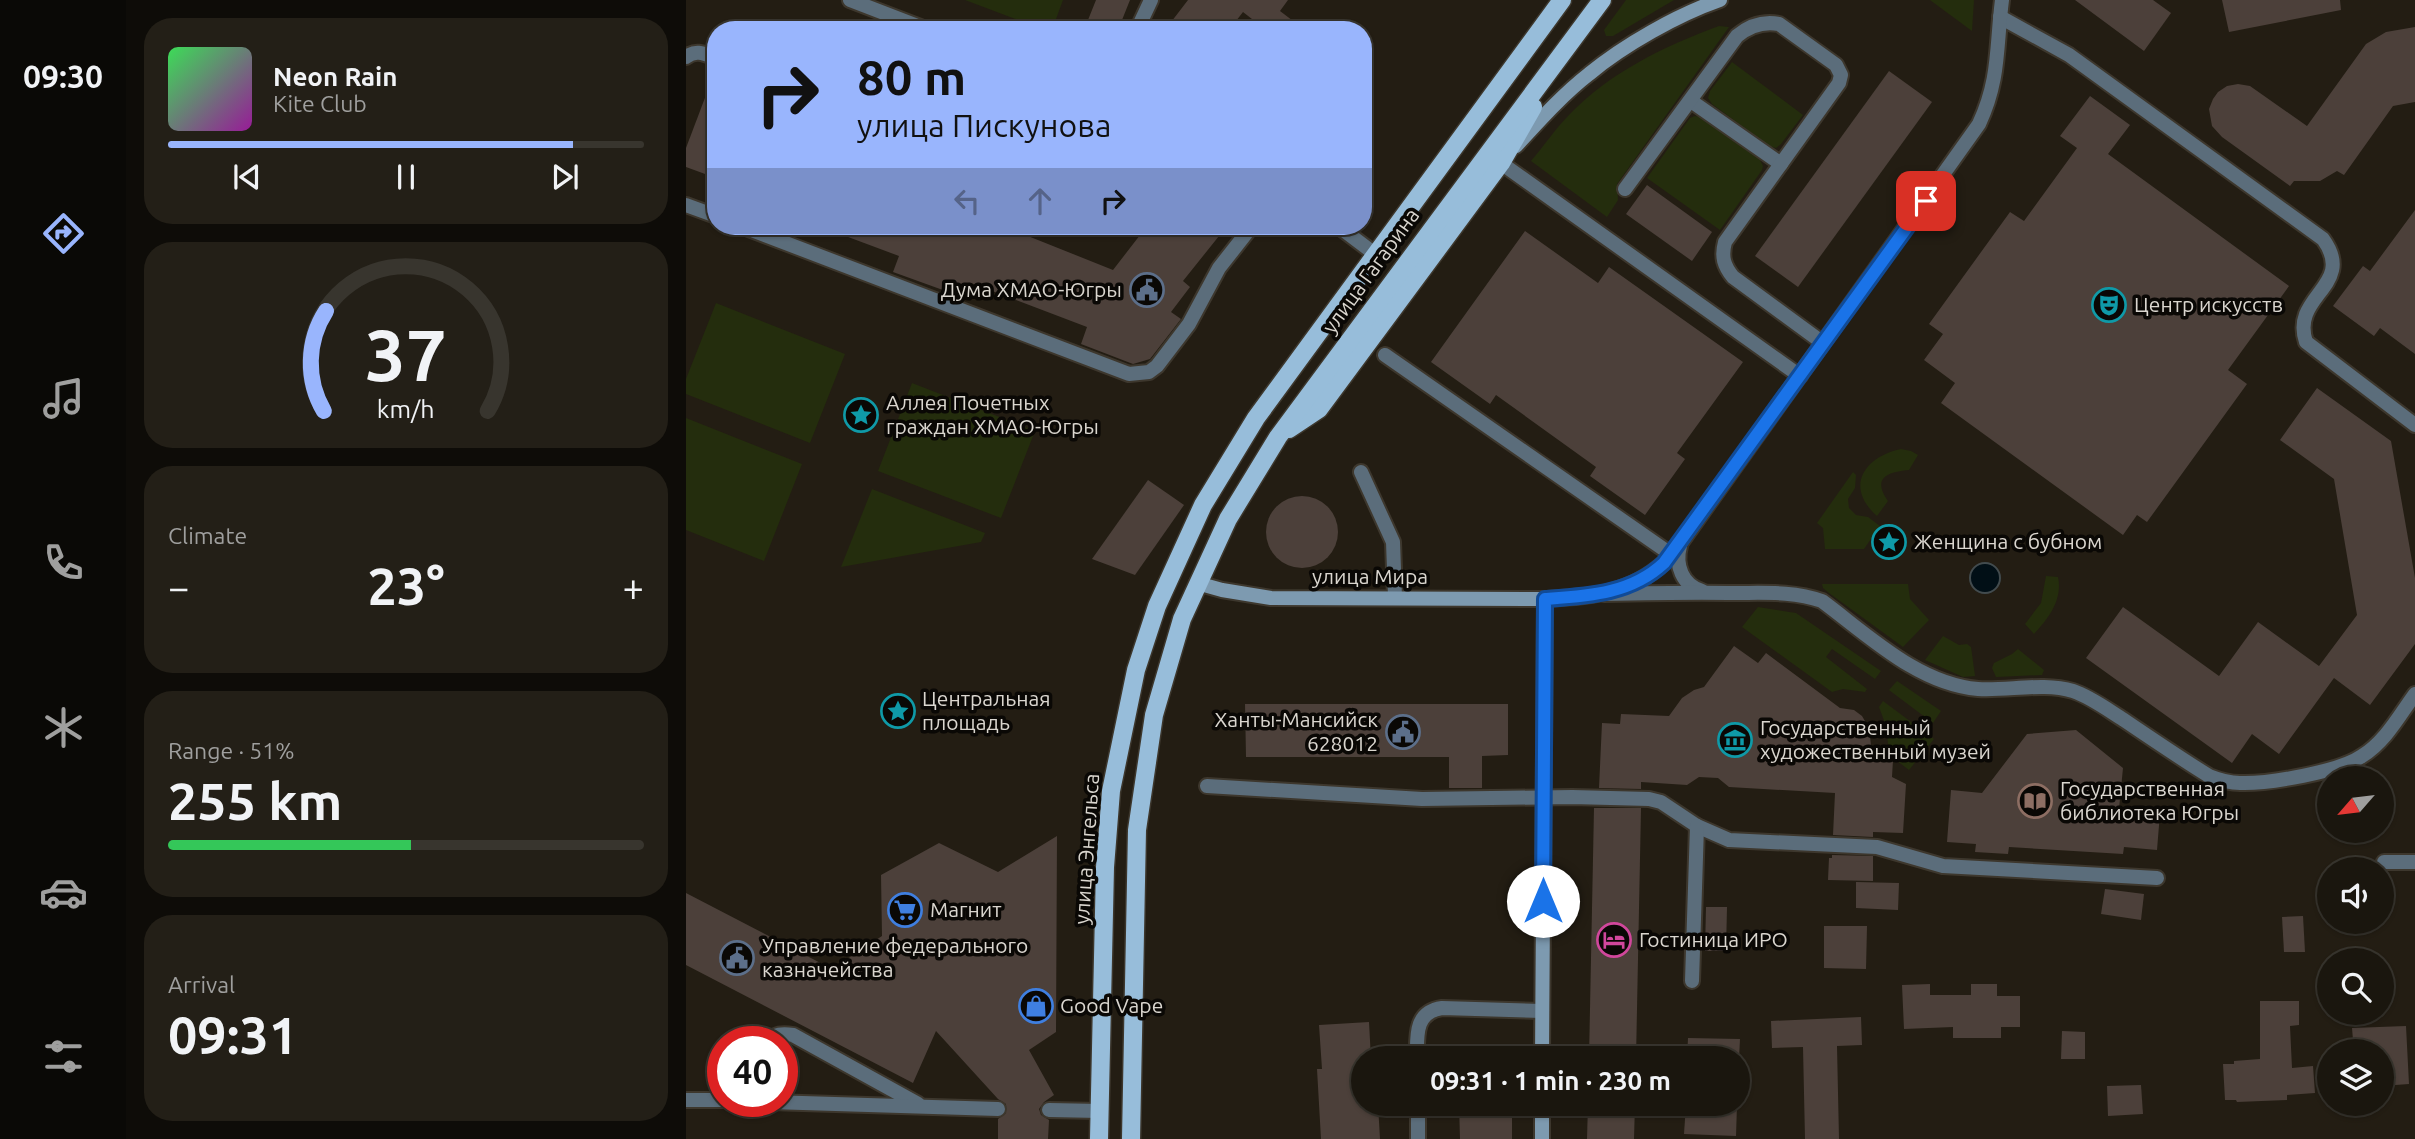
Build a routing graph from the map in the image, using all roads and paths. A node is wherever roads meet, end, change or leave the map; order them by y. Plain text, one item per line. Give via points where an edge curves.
1 (850, 0) edge
2 (1151, 0) edge
3 (1560, 0) edge
4 (1602, 0) edge
5 (1720, 0) edge
6 (2002, 0) edge
7 (2000, 17) junction
8 (905, 21) edge
9 (1141, 21) edge
10 (1571, 40) junction
11 (707, 55) edge
12 (686, 57) edge
13 (1691, 100) junction
14 (1502, 163) junction
15 (1781, 164) junction
16 (1625, 189) dead end
17 (686, 205) edge
18 (707, 213) edge
19 (765, 235) edge
20 (1245, 235) edge
21 (1350, 235) edge
22 (1375, 254) junction
23 (1406, 262) junction
24 (1823, 343) junction
25 (1385, 355) dead end
26 (1800, 376) junction
27 (2415, 425) edge
28 (1278, 438) junction
29 (1361, 472) dead end
30 (1676, 549) junction
31 (1172, 571) junction
32 (1197, 583) junction
33 (1706, 593) junction
34 (1604, 594) junction
35 (1395, 597) junction
36 (1545, 599) junction
37 (2415, 694) edge
38 (1207, 786) dead end
39 (1544, 797) junction
40 (1697, 825) junction
41 (2394, 862) edge
42 (2415, 862) edge
43 (2157, 878) dead end
44 (1692, 981) dead end
45 (1542, 1011) junction
46 (798, 1038) edge
47 (1417, 1046) edge
48 (1542, 1046) edge
49 (686, 1100) edge
50 (707, 1100) edge
51 (798, 1103) edge
52 (922, 1107) junction
53 (998, 1109) dead end
54 (1049, 1111) dead end
55 (1100, 1111) junction
56 (1418, 1116) edge
57 (1542, 1116) edge
58 (1099, 1139) edge
59 (1131, 1139) edge
60 (1418, 1139) edge
61 (1542, 1139) edge

1 - 8 street
2 - 9 street
3 - 22 main road, улица Гагарина
4 - 10 main road, улица Гагарина
5 - 14 street via 1662,27 1591,72
6 - 7 street
7 - 24 street via 1996,75 1979,124
7 - 27 street via 2069,55 2323,239 2334,266 2305,313 2301,328 2306,342
10 - 14 main road
10 - 23 main road, улица Гагарина
11 - 12 street
13 - 15 street
13 - 15 street via 1744,30 1771,23 1786,27 1836,65 1841,75
13 - 16 street
14 - 23 main road
14 - 26 street
14 - 28 main road via 1319,409
15 - 24 street via 1725,242 1723,259 1733,277
17 - 18 street
19 - 20 street via 1139,374 1157,366
21 - 22 street
22 - 31 main road, улица Гагарина via 1250,428 1203,505
23 - 28 main road, улица Гагарина
24 - 26 street
25 - 30 street
26 - 30 street
28 - 32 main road, улица Гагарина via 1242,494
29 - 35 street via 1393,542
30 - 33 street via 1682,576
30 - 34 street via 1644,579
31 - 32 main road
31 - 55 main road, улица Энгельса via 1136,670 1111,791
32 - 35 street, улица Мира via 1271,598
32 - 59 main road via 1163,679 1140,798
33 - 34 street
33 - 37 street via 1789,593 1822,601 1914,668 1955,686 2073,691 2223,782 2242,784 2305,775 2362,757 2382,739
34 - 36 street
35 - 36 street, улица Мира
36 - 39 street
38 - 39 street via 1422,799
39 - 40 street via 1649,799
39 - 45 street
40 - 43 street via 1729,840 1877,847 1943,866
40 - 44 street
41 - 42 street
45 - 47 street via 1429,1011 1418,1025
45 - 48 street
46 - 52 street
49 - 50 street
51 - 52 street
52 - 53 street
54 - 55 street
55 - 58 main road, улица Энгельса
56 - 60 street
57 - 61 street

